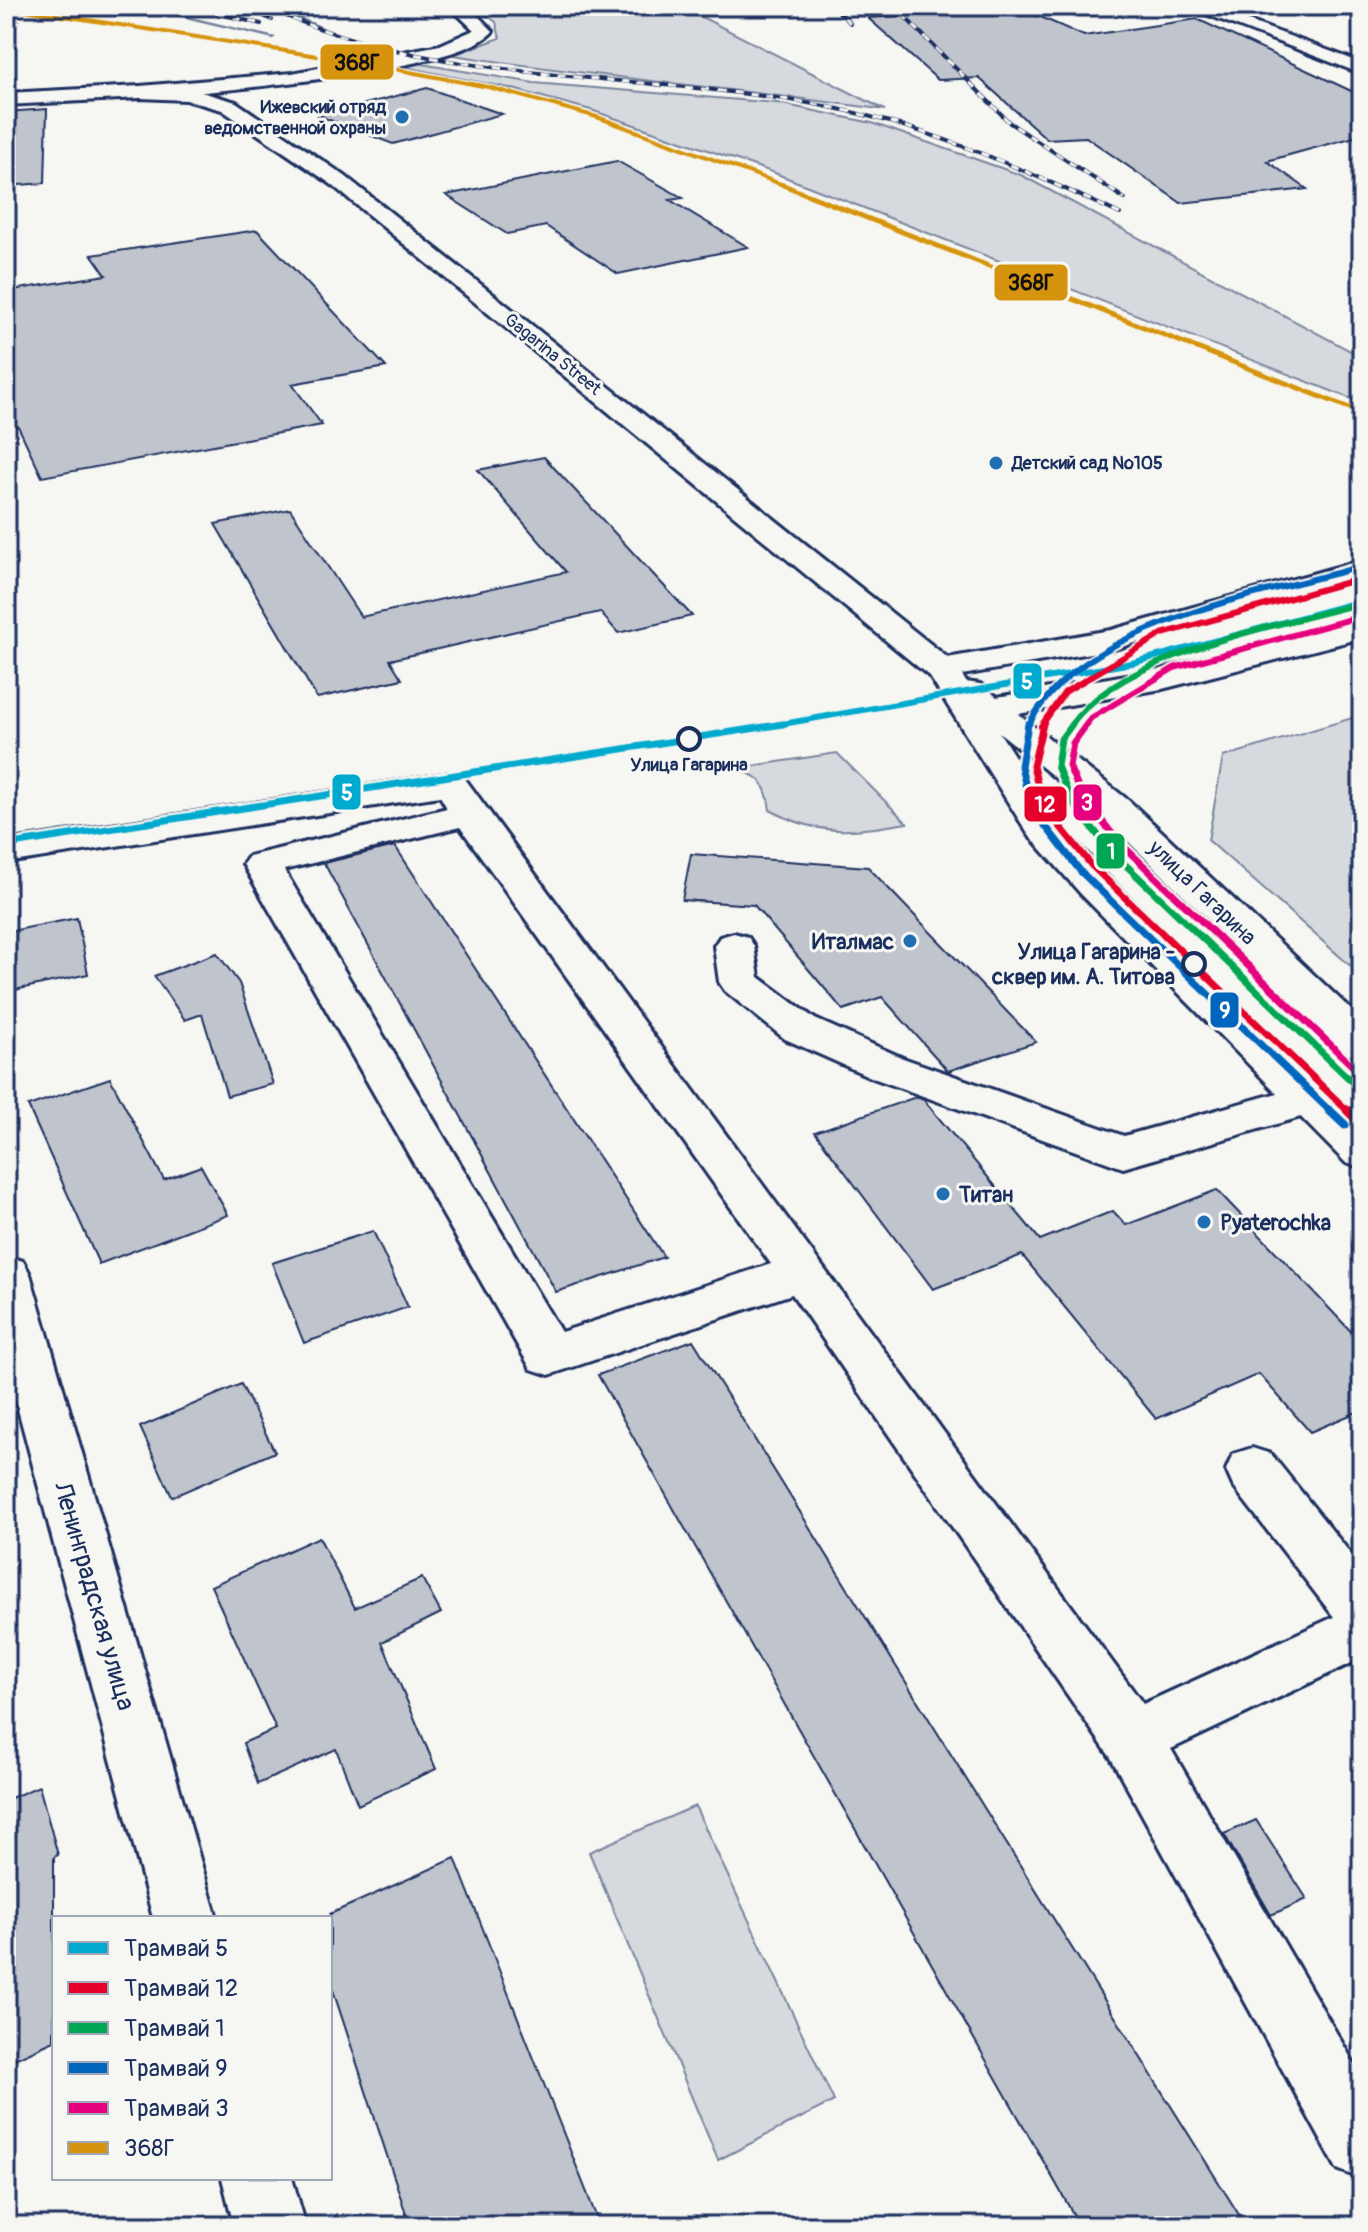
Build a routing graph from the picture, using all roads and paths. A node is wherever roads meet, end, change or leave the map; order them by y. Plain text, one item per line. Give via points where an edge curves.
1 (457, 6) edge
2 (1193, 6) edge
3 (1362, 69) edge
4 (292, 79) junction
5 (140, 92) junction
6 (6, 99) edge
7 (251, 120) junction
8 (1362, 569) edge
9 (1362, 628) edge
10 (941, 669) junction
11 (980, 710) junction
12 (469, 814) junction
13 (6, 852) edge
14 (734, 946) dead end
15 (1362, 1044) edge
16 (1310, 1099) junction
17 (1362, 1152) edge
18 (803, 1272) junction
19 (6, 1274) edge
20 (1252, 1470) dead end
21 (1362, 1610) edge
22 (1362, 1631) edge
23 (1132, 1738) junction
24 (184, 1916) edge
25 (1362, 2144) edge
26 (258, 2180) edge
27 (270, 2226) edge

1 - 4 street via 484,31 475,39 444,50
2 - 3 street
4 - 5 street
4 - 7 street via 268,90 255,103
5 - 6 street
5 - 7 street, Gagarina Street via 208,99
7 - 10 street, Gagarina Street via 338,180
8 - 10 street via 1114,639
9 - 11 street via 1162,679
10 - 11 street, улица Гагарина
11 - 15 street, улица Гагарина via 1115,808
11 - 16 street, улица Гагарина via 1041,826
12 - 13 street via 450,784
12 - 18 street
12 - 18 street via 262,864 549,1355
14 - 16 street via 739,982 800,1029 888,1068 1123,1152
16 - 17 street, улица Гагарина
18 - 23 street
19 - 24 street, Ленинградская улица
20 - 21 street
22 - 23 street
23 - 25 street
26 - 27 street

